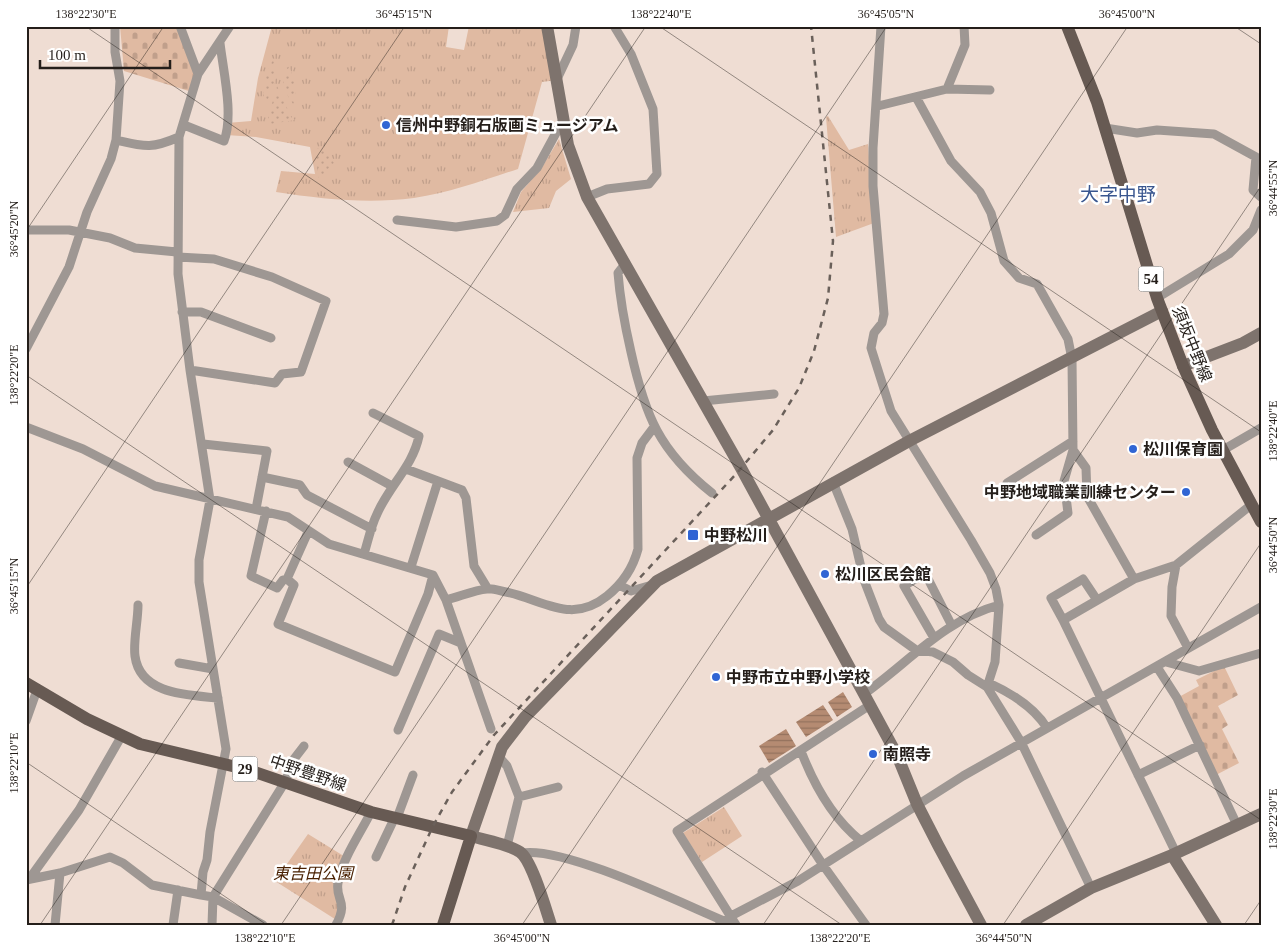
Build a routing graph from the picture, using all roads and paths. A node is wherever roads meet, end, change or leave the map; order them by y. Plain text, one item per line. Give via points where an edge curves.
1 (115, 26) edge
2 (180, 26) edge
3 (230, 26) edge
4 (547, 26) edge
5 (576, 26) edge
6 (614, 26) edge
7 (881, 26) edge
8 (964, 26) edge
9 (1067, 26) edge
10 (220, 43) junction
11 (198, 74) junction
12 (557, 80) junction
13 (947, 89) junction
14 (990, 90) dead end
15 (916, 97) junction
16 (878, 106) junction
17 (563, 120) junction
18 (184, 125) junction
19 (1105, 128) junction
20 (179, 137) junction
21 (116, 140) junction
22 (1258, 156) edge
23 (1261, 197) edge
24 (587, 198) junction
25 (1261, 210) edge
26 (397, 220) dead end
27 (26, 230) edge
28 (81, 233) junction
29 (178, 254) junction
30 (625, 264) junction
31 (1157, 298) junction
32 (1162, 311) junction
33 (182, 312) junction
34 (1261, 333) edge
35 (271, 338) dead end
36 (26, 349) edge
37 (1072, 359) junction
38 (1183, 366) junction
39 (190, 370) junction
40 (774, 394) dead end
41 (703, 401) junction
42 (373, 413) dead end
43 (26, 427) edge
44 (654, 427) junction
45 (1261, 428) edge
46 (911, 440) junction
47 (203, 444) junction
48 (1073, 446) junction
49 (1223, 450) junction
50 (348, 462) dead end
51 (406, 469) junction
52 (262, 477) junction
53 (438, 481) junction
54 (833, 482) junction
55 (1007, 483) dead end
56 (392, 486) junction
57 (712, 493) dead end
58 (210, 500) junction
59 (1252, 505) junction
60 (256, 509) junction
61 (266, 511) junction
62 (767, 519) junction
63 (1261, 522) edge
64 (372, 528) junction
65 (308, 532) junction
66 (1036, 535) dead end
67 (364, 554) junction
68 (1176, 565) junction
69 (412, 567) junction
70 (433, 575) junction
71 (287, 579) junction
72 (1134, 579) junction
73 (619, 585) junction
74 (652, 585) junction
75 (488, 589) junction
76 (446, 600) junction
77 (1097, 600) junction
78 (999, 605) junction
79 (138, 606) dead end
80 (1261, 607) edge
81 (1063, 620) junction
82 (952, 626) junction
83 (934, 638) junction
84 (461, 643) junction
85 (1188, 648) junction
86 (916, 650) junction
87 (1261, 653) edge
88 (1166, 662) junction
89 (179, 663) dead end
90 (1157, 667) junction
91 (213, 669) junction
92 (988, 685) junction
93 (32, 686) edge
94 (1102, 697) junction
95 (218, 698) junction
96 (867, 699) junction
97 (26, 721) edge
98 (1047, 728) junction
99 (491, 729) dead end
100 (398, 730) dead end
101 (121, 737) junction
102 (1021, 742) junction
103 (1200, 745) junction
104 (304, 746) dead end
105 (801, 751) junction
106 (499, 757) junction
107 (224, 764) junction
108 (763, 774) junction
109 (413, 775) dead end
110 (1138, 775) junction
111 (285, 782) junction
112 (558, 788) dead end
113 (519, 798) junction
114 (918, 804) junction
115 (371, 812) junction
116 (1261, 814) edge
117 (396, 817) junction
118 (1237, 825) junction
119 (471, 836) junction
120 (861, 841) junction
121 (506, 846) junction
122 (522, 853) junction
123 (1174, 854) junction
124 (376, 857) dead end
125 (823, 865) junction
126 (60, 873) junction
127 (28, 879) edge
128 (1091, 888) junction
129 (178, 890) junction
130 (201, 895) junction
131 (213, 897) junction
132 (725, 921) edge
133 (55, 925) edge
134 (173, 925) edge
135 (212, 925) edge
136 (263, 925) edge
137 (336, 925) edge
138 (443, 925) edge
139 (551, 925) edge
140 (736, 925) edge
141 (866, 925) edge
142 (981, 925) edge
143 (1026, 925) edge
144 (1216, 925) edge

1 - 21 street via 120,81
2 - 11 street
3 - 10 street
4 - 12 street
5 - 12 street via 573,45
6 - 24 street via 631,54 652,109 657,174 649,184 606,189
7 - 16 street
8 - 13 street via 966,45
9 - 19 main road, 須坂中野線 / 54
10 - 11 street
10 - 18 street via 226,92 227,129 224,141
11 - 18 street
12 - 17 street
13 - 14 street
13 - 15 street
15 - 16 street
15 - 37 street via 950,161 980,192 991,213 1004,261 1019,278 1037,284 1068,339
16 - 46 street via 873,186 884,314 874,333 871,348 891,411
17 - 24 street via 568,145
17 - 26 street via 537,168 517,189 505,215 497,221 456,227
18 - 20 street
19 - 22 street via 1214,134
19 - 31 main road, 須坂中野線 / 54
20 - 21 street via 158,146 145,147
20 - 29 street
21 - 28 street via 111,159 86,212
22 - 23 street via 1254,190
24 - 30 street
25 - 31 street via 1253,230 1229,254
27 - 28 street
28 - 29 street via 110,238 135,248
28 - 36 street via 66,274
29 - 33 street
29 - 39 street via 214,259 272,277 326,301 301,372 282,374 275,383
30 - 41 street
30 - 44 street via 618,273 626,330 645,408
31 - 32 main road, 須坂中野線 / 54
32 - 37 street
32 - 38 main road, 須坂中野線 / 54
33 - 35 street via 201,312
33 - 39 street
34 - 38 street
37 - 46 street
37 - 48 street
38 - 49 main road, 須坂中野線 / 54
39 - 47 street
40 - 41 street
41 - 62 street
42 - 51 street via 419,436 417,449
43 - 58 street via 82,448 156,486
44 - 57 street via 681,465
44 - 73 street via 642,443 637,458 638,549 634,563
45 - 49 street
46 - 54 street
46 - 78 street via 990,574
47 - 52 street via 267,451
47 - 58 street
48 - 55 street
48 - 66 street via 1064,481 1068,513
48 - 72 street via 1086,468 1087,496
49 - 59 main road, 須坂中野線 / 54
50 - 56 street
51 - 53 street
51 - 56 street
52 - 60 street
52 - 64 street via 300,485 307,495
53 - 69 street
53 - 75 street via 462,490 466,498 474,566
54 - 62 street
54 - 86 street via 852,529 864,580 879,619 884,627
56 - 64 street
58 - 60 street
58 - 91 street via 199,560 199,582
59 - 63 main road, 須坂中野線 / 54
59 - 68 street
60 - 61 street
61 - 65 street via 288,517
61 - 71 street via 251,576 277,588
62 - 74 street
62 - 96 street
64 - 67 street
65 - 67 street via 329,544
65 - 71 street
67 - 69 street
68 - 72 street
68 - 85 street via 1171,616
69 - 70 street
70 - 71 street via 395,672 278,624 294,585
70 - 76 street
72 - 77 street
73 - 74 street via 631,591
73 - 75 street via 601,601 575,612 526,596
74 - 106 street via 525,716 502,747
75 - 76 street
76 - 84 street
77 - 81 street
77 - 81 street via 1083,579 1051,598
78 - 82 street via 980,610
78 - 92 street via 995,662
79 - 95 street via 135,655 138,668 147,681 175,693
80 - 85 street
81 - 94 street
82 - 83 street
82 - 83 street via 924,572 904,586
83 - 86 street
84 - 99 street
84 - 100 street via 439,634
85 - 88 street
86 - 92 street via 945,657
86 - 96 street
87 - 88 street via 1199,671
88 - 90 street
89 - 91 street
90 - 94 street
90 - 103 street via 1177,698
91 - 95 street
92 - 98 street via 1008,692 1040,717
92 - 102 street
93 - 97 street
93 - 101 main road, 中野豊野線 / 29
94 - 98 street
94 - 110 street
95 - 107 street via 226,749
96 - 105 street
96 - 114 street via 897,755
98 - 102 street
101 - 107 main road, 中野豊野線 / 29
101 - 127 street via 79,810
102 - 114 street
102 - 128 street
103 - 110 street
103 - 118 street
104 - 111 street via 294,759
105 - 108 street
105 - 120 street via 810,776 835,815
106 - 113 street via 508,766
106 - 119 street
107 - 111 main road, 中野豊野線 / 29
107 - 130 street
108 - 125 street
108 - 132 street via 677,831
109 - 117 street
110 - 123 street
111 - 115 main road, 中野豊野線 / 29
111 - 131 street
112 - 113 street
113 - 121 street
114 - 120 street
114 - 142 street
115 - 117 main road, 中野豊野線 / 29
115 - 137 street via 340,873 337,886 342,914
116 - 118 street
117 - 119 main road, 中野豊野線 / 29
117 - 124 street
118 - 123 street
119 - 121 street
119 - 138 main road
120 - 125 street
121 - 122 street
122 - 132 street via 534,851 596,868
122 - 139 street via 530,866
123 - 128 street
123 - 144 street
125 - 132 street
125 - 141 street
126 - 127 street
126 - 129 street via 110,857 152,885
126 - 133 street
128 - 143 street
129 - 130 street
129 - 134 street
130 - 131 street
131 - 135 street
131 - 136 street
132 - 140 street

